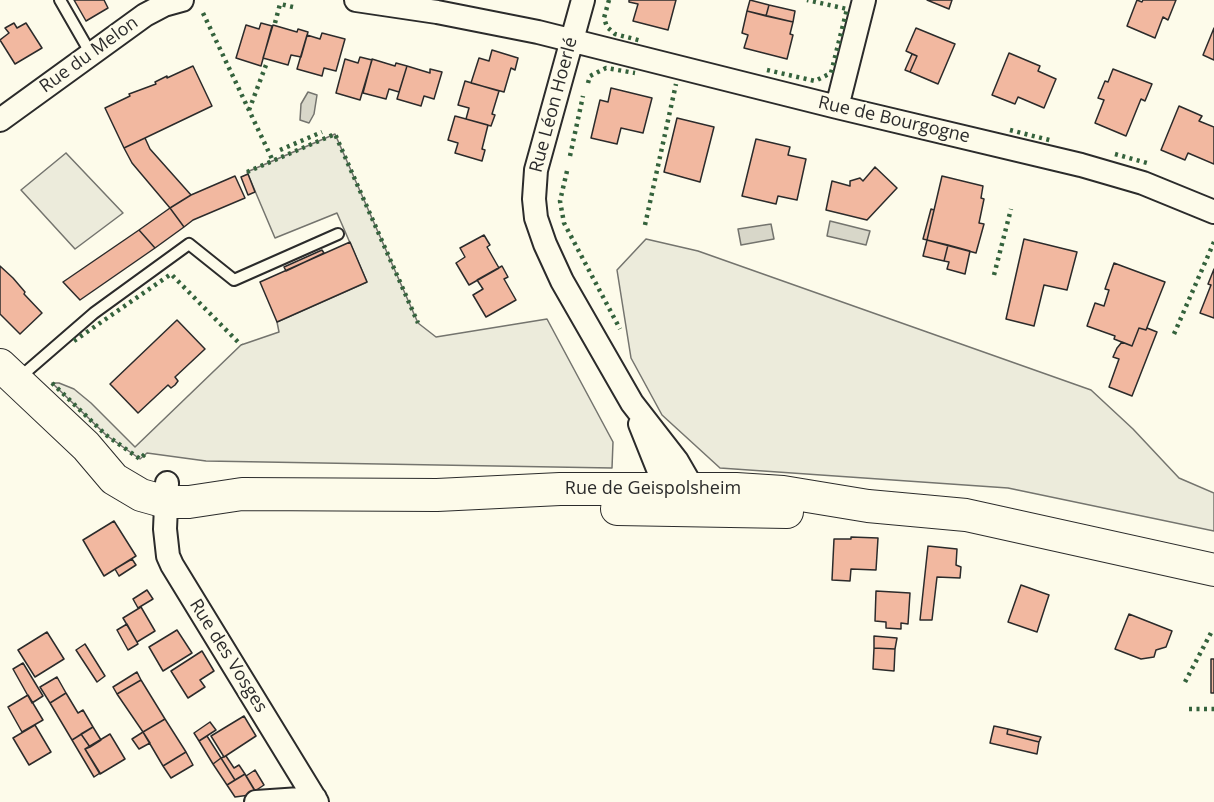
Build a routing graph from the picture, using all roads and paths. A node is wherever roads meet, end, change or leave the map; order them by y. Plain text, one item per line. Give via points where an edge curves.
1 (60, 0) edge
2 (356, 0) edge
3 (583, 0) edge
4 (864, 0) edge
5 (169, 2) edge
6 (571, 40) junction
7 (91, 54) junction
8 (837, 107) junction
9 (0, 120) edge
10 (1214, 212) edge
11 (338, 234) dead end
12 (8, 373) edge
13 (167, 493) junction
14 (685, 500) junction
15 (1214, 570) edge
16 (316, 800) edge
17 (256, 802) edge

1 - 7 lane
2 - 6 street via 437,12
3 - 6 street, Rue Léon Hoerlé
4 - 8 street
5 - 7 street, Rue du Melon
6 - 8 street, Rue de Bourgogne
6 - 14 street, Rue Léon Hoerlé via 536,170 535,210 562,281 632,403 677,461
7 - 9 street, Rue du Melon
8 - 10 street, Rue de Bourgogne via 1101,170
11 - 12 lane via 234,280 189,244
12 - 13 main road via 86,446
13 - 14 main road, Rue de Geispolsheim via 206,486 242,494 437,495 552,508
13 - 16 street, Rue des Vosges via 165,538 172,565
14 - 15 main road, Rue de Geispolsheim via 802,512 868,506 966,515
16 - 17 street

